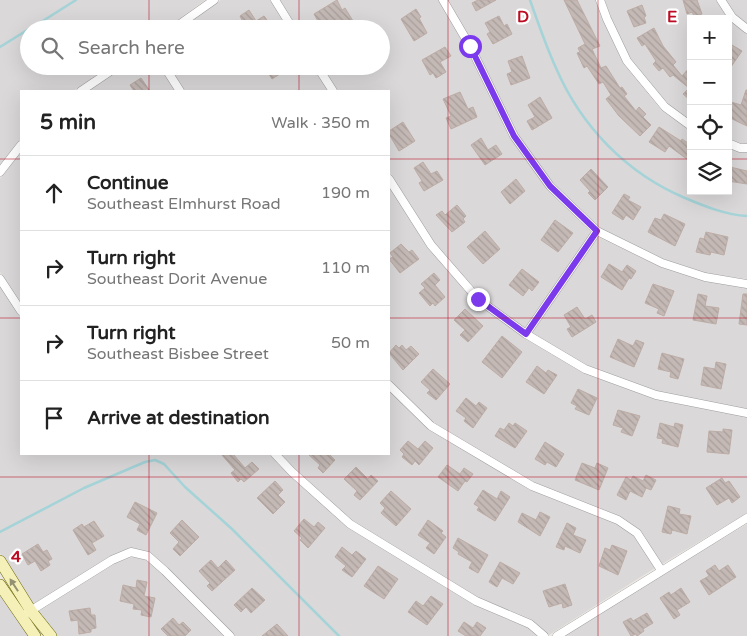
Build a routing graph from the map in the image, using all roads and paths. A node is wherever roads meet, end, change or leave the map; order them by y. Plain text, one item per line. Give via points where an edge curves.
1 (214, 0) edge
2 (275, 0) edge
3 (443, 0) edge
4 (600, 0) edge
5 (720, 0) edge
6 (186, 20) edge
7 (287, 20) edge
8 (747, 29) edge
9 (105, 75) edge
10 (170, 75) edge
11 (323, 75) edge
12 (82, 90) edge
13 (179, 90) edge
14 (332, 90) edge
15 (687, 123) edge
16 (732, 145) edge
17 (20, 146) edge
18 (747, 148) edge
19 (0, 172) edge
20 (390, 181) edge
21 (597, 231) junction
22 (0, 279) edge
23 (747, 284) edge
24 (20, 309) edge
25 (526, 334) junction
26 (390, 386) edge
27 (747, 413) edge
28 (275, 455) edge
29 (747, 518) edge
30 (0, 561) edge
31 (661, 570) junction
32 (0, 586) edge
33 (26, 614) junction
34 (36, 636) edge
35 (51, 636) edge
36 (230, 636) edge
37 (544, 636) edge
38 (556, 636) edge

1 - 6 street
2 - 7 street
3 - 21 street via 470,46 514,136 550,186
4 - 15 street via 627,61 664,107
5 - 8 street via 732,17
9 - 12 street
10 - 13 street
11 - 14 street
16 - 18 street
17 - 19 street
20 - 25 street via 431,245 478,299
21 - 23 street via 662,263 705,277
21 - 25 street
22 - 24 street
25 - 27 street via 585,369 656,395
26 - 31 street via 431,426 532,486 618,520 637,533
28 - 37 street via 350,524 476,601 530,624
29 - 31 street
33 -> 30 street
31 - 38 street
32 - 33 street
33 - 34 street
33 - 35 street
33 - 36 street via 112,560 131,552 148,556 160,566

